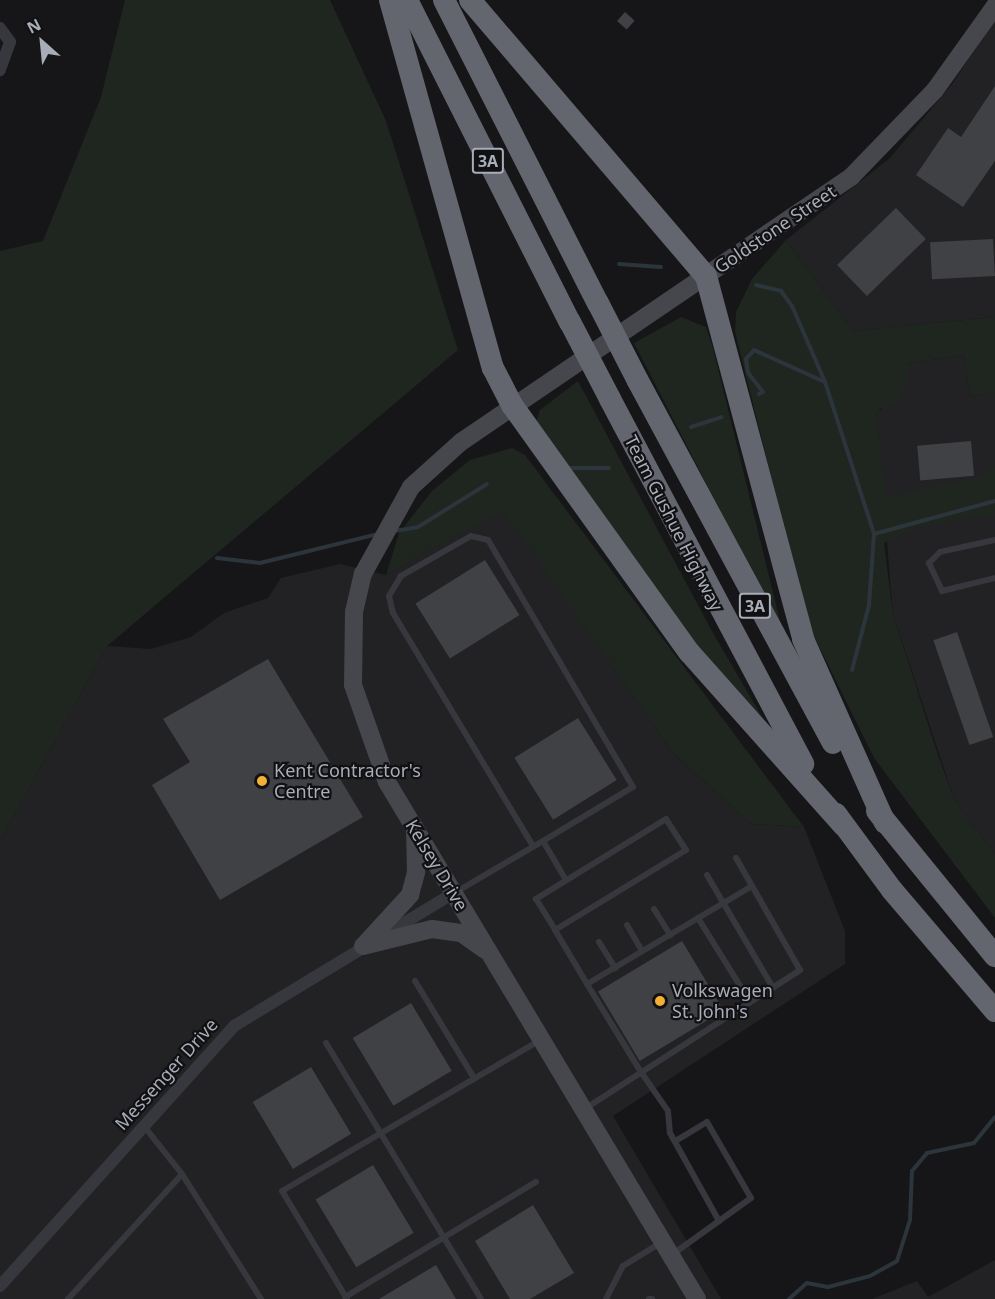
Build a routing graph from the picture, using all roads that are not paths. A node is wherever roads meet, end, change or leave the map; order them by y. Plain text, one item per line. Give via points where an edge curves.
1 (390, 0) edge
2 (407, 0) edge
3 (444, 0) edge
4 (470, 0) edge
5 (995, 6) edge
6 (0, 28) edge
7 (0, 70) edge
8 (706, 276) junction
9 (512, 405) junction
10 (995, 540) edge
11 (995, 578) edge
12 (885, 823) junction
13 (843, 825) junction
14 (415, 826) junction
15 (543, 841) junction
16 (533, 846) junction
17 (736, 858) dead end
18 (707, 875) dead end
19 (566, 880) junction
20 (752, 886) junction
21 (455, 892) junction
22 (724, 903) junction
23 (654, 909) dead end
24 (698, 918) junction
25 (627, 925) dead end
26 (555, 930) junction
27 (670, 935) junction
28 (599, 942) dead end
29 (363, 946) junction
30 (642, 951) junction
31 (494, 956) junction
32 (995, 956) edge
33 (615, 968) junction
34 (416, 981) dead end
35 (587, 984) junction
36 (773, 988) junction
37 (750, 1002) junction
38 (995, 1011) edge
39 (541, 1039) junction
40 (326, 1043) dead end
41 (641, 1072) junction
42 (474, 1078) junction
43 (586, 1108) junction
44 (142, 1125) junction
45 (380, 1133) junction
46 (675, 1141) junction
47 (183, 1174) junction
48 (536, 1182) dead end
49 (719, 1221) junction
50 (444, 1238) junction
51 (668, 1248) junction
52 (0, 1286) edge
53 (346, 1298) edge
54 (68, 1299) edge
55 (261, 1299) edge
56 (482, 1299) edge
57 (606, 1299) edge
58 (697, 1299) edge

1 - 9 highway via 493,368
2 - 13 highway, Team Gushue Highway / 3A, bridge via 750,672
3 - 12 highway, Team Gushue Highway / 3A, bridge via 638,381 802,690
4 - 8 highway
5 - 8 main road, Goldstone Street via 935,90 874,156 817,203
6 - 7 street via 10,42
8 - 9 main road, Goldstone Street
8 - 12 highway via 803,639
9 - 13 highway via 689,652
9 - 14 main road, Kelsey Drive via 411,487 363,574 352,632 353,685 382,771
10 - 11 lane via 940,552 929,563 942,591
12 - 32 highway, Team Gushue Highway / 3A
13 - 38 highway, Team Gushue Highway / 3A
14 - 21 main road, Kelsey Drive
14 - 29 main road via 416,872 410,895
15 - 16 lane
15 - 16 lane via 633,787 488,540 471,536 401,576 389,596 393,613
15 - 19 lane
16 - 21 lane
17 - 20 lane
18 - 22 lane
19 - 26 lane via 536,899
19 - 26 lane via 666,819 686,850
20 - 22 lane
20 - 36 lane via 800,970
21 - 29 street, Messenger Drive
21 - 31 main road, Kelsey Drive
22 - 24 lane
22 - 36 lane
23 - 27 lane
24 - 27 lane
24 - 37 lane
25 - 30 lane
26 - 35 lane
27 - 30 lane
28 - 33 lane
29 - 31 main road via 416,931 446,930 461,933
29 - 44 street, Messenger Drive via 234,1026
30 - 33 lane
31 - 39 main road, Kelsey Drive
33 - 35 lane
34 - 42 lane
35 - 41 lane
36 - 37 lane
37 - 41 lane
39 - 42 lane
39 - 43 main road, Kelsey Drive
40 - 45 lane
41 - 43 lane
41 - 46 lane via 668,1111
42 - 45 lane
43 - 51 main road, Kelsey Drive
44 - 47 lane
44 - 52 street, Messenger Drive
45 - 50 lane
45 - 53 lane via 282,1191
46 - 49 lane
46 - 49 lane via 707,1122 751,1198
47 - 54 lane
47 - 55 lane
48 - 50 lane
49 - 51 lane
50 - 53 lane
50 - 56 lane
51 - 57 lane via 623,1266
51 - 58 main road, Kelsey Drive

